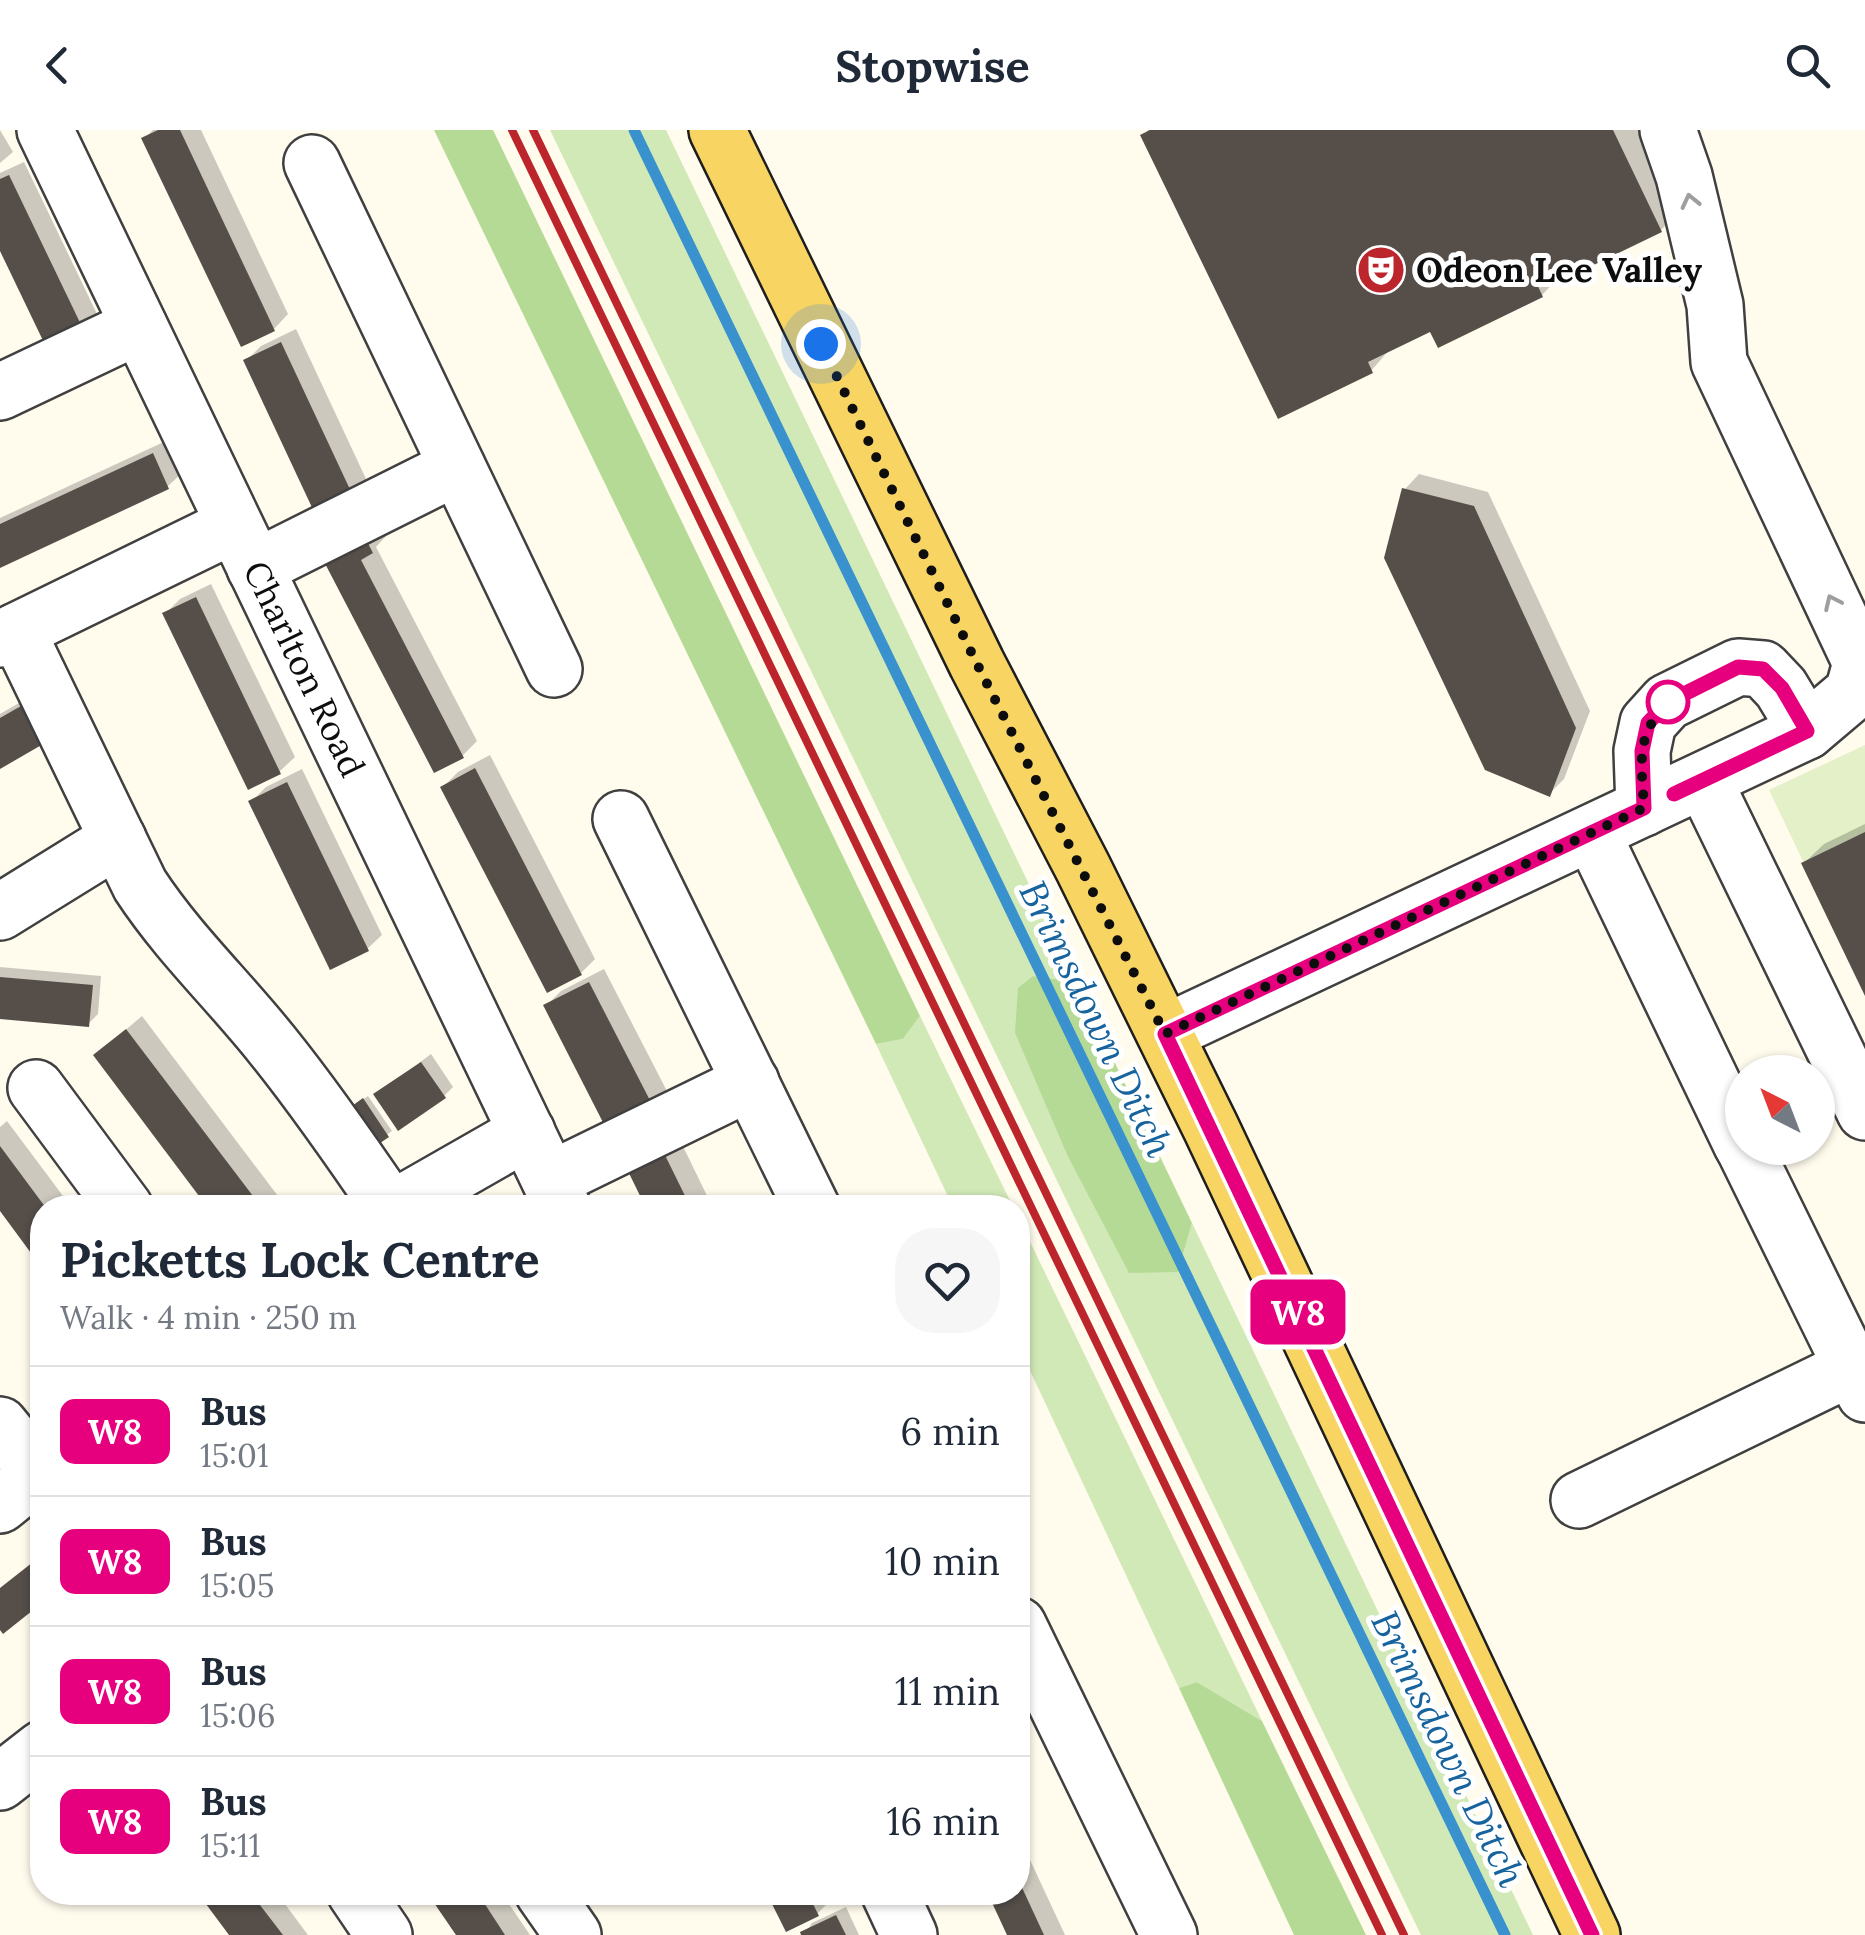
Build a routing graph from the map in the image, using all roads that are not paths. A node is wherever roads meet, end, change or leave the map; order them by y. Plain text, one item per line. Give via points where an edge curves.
1 (45, 130) edge
2 (717, 130) edge
3 (1668, 130) edge
4 (312, 164) dead end
5 (139, 326) junction
6 (0, 392) edge
7 (457, 467) junction
8 (245, 546) junction
9 (8, 635) edge
10 (554, 669) dead end
11 (1859, 693) edge
12 (1807, 731) junction
13 (1704, 781) junction
14 (1644, 808) junction
15 (620, 819) dead end
16 (1592, 832) junction
17 (118, 839) junction
18 (0, 912) edge
19 (1165, 1034) junction
20 (751, 1082) junction
21 (36, 1088) dead end
22 (1725, 1109) edge
23 (1865, 1112) edge
24 (528, 1132) junction
25 (1753, 1165) edge
26 (557, 1194) edge
27 (114, 1195) edge
28 (383, 1195) edge
29 (415, 1195) edge
30 (806, 1195) edge
31 (1861, 1374) edge
32 (0, 1424) edge
33 (27, 1483) edge
34 (1579, 1500) dead end
35 (1030, 1650) edge
36 (30, 1758) edge
37 (0, 1782) edge
38 (364, 1905) edge
39 (551, 1905) edge
40 (895, 1905) edge
41 (384, 1935) edge
42 (573, 1935) edge
43 (909, 1935) edge
44 (1170, 1935) edge
45 (1592, 1935) edge

1 - 5 street, Charlton Road
2 - 19 main road
11 -> 3 street via 1861,663 1719,362 1715,305
4 - 7 street
5 - 6 street
5 - 8 street, Charlton Road
7 - 8 street
7 - 10 street
8 - 9 street
8 - 24 street, Charlton Road
9 - 17 street
11 - 12 street
12 - 13 street
12 - 14 street via 1763,669 1738,667 1668,702 1648,723
13 - 14 street
13 - 23 street
14 - 16 street
15 - 20 street
16 - 19 street
16 - 22 street
17 - 18 street
17 - 28 street via 159,915 270,1043
19 - 45 main road
20 - 26 street
20 - 30 street
21 - 27 street
24 - 26 street, Charlton Road
24 - 29 street
25 - 31 street
31 - 34 street
32 - 33 street
35 - 44 street
36 - 37 street
38 - 41 street
39 - 42 street
40 - 43 street

